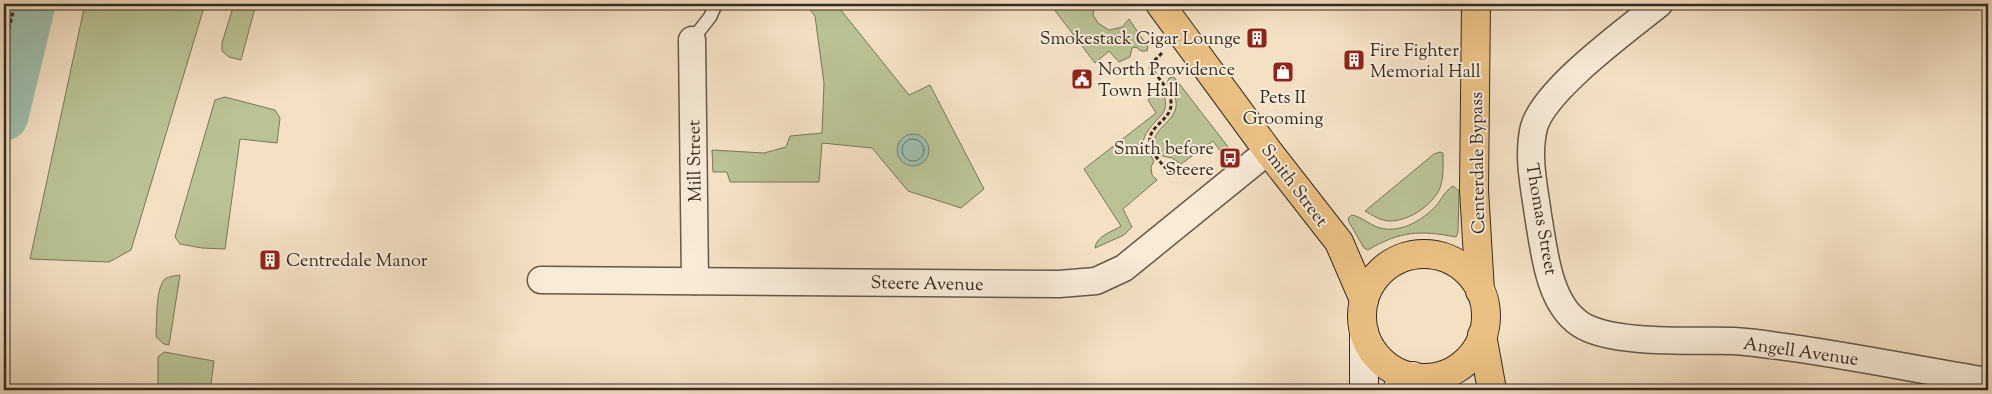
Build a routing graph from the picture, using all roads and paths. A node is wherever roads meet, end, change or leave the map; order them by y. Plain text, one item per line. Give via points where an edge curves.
1 (15, 4) edge
2 (716, 4) edge
3 (1160, 4) edge
4 (1476, 4) edge
5 (1658, 4) edge
6 (692, 40) joint
7 (4, 48) edge
8 (1162, 53) dead end
9 (1268, 151) junction
10 (1172, 175) dead end
11 (541, 280) dead end
12 (695, 281) junction
13 (1480, 291) junction
14 (1364, 300) junction
15 (1364, 332) junction
16 (1482, 335) junction
17 (1612, 336) joint
18 (1988, 381) edge
19 (1420, 384) edge
20 (1364, 390) edge
21 (1492, 390) edge

1 - 7 path
2 - 6 lane
3 - 9 main road, Smith Street
4 - 13 main road, Centerdale Bypass via 1474,190
5 - 17 street, Thomas Street via 1569,78 1550,100 1535,126 1531,152 1547,272 1564,307 1578,323
6 - 12 street, Mill Street
8 - 10 path via 1148,66 1171,99 1170,109 1150,135 1150,146
9 - 12 street, Steere Avenue via 1124,268 1096,281 1059,284
9 - 14 main road, Smith Street via 1339,242
11 - 12 street, Steere Avenue
13 - 14 main road via 1472,277 1459,265 1428,254 1410,255 1381,271 1370,284
13 - 16 main road via 1485,314
14 - 15 main road
15 - 19 main road via 1377,356
15 - 20 street
16 - 19 main road via 1466,360
16 - 21 main road
17 - 18 street, Angell Avenue via 1780,346

